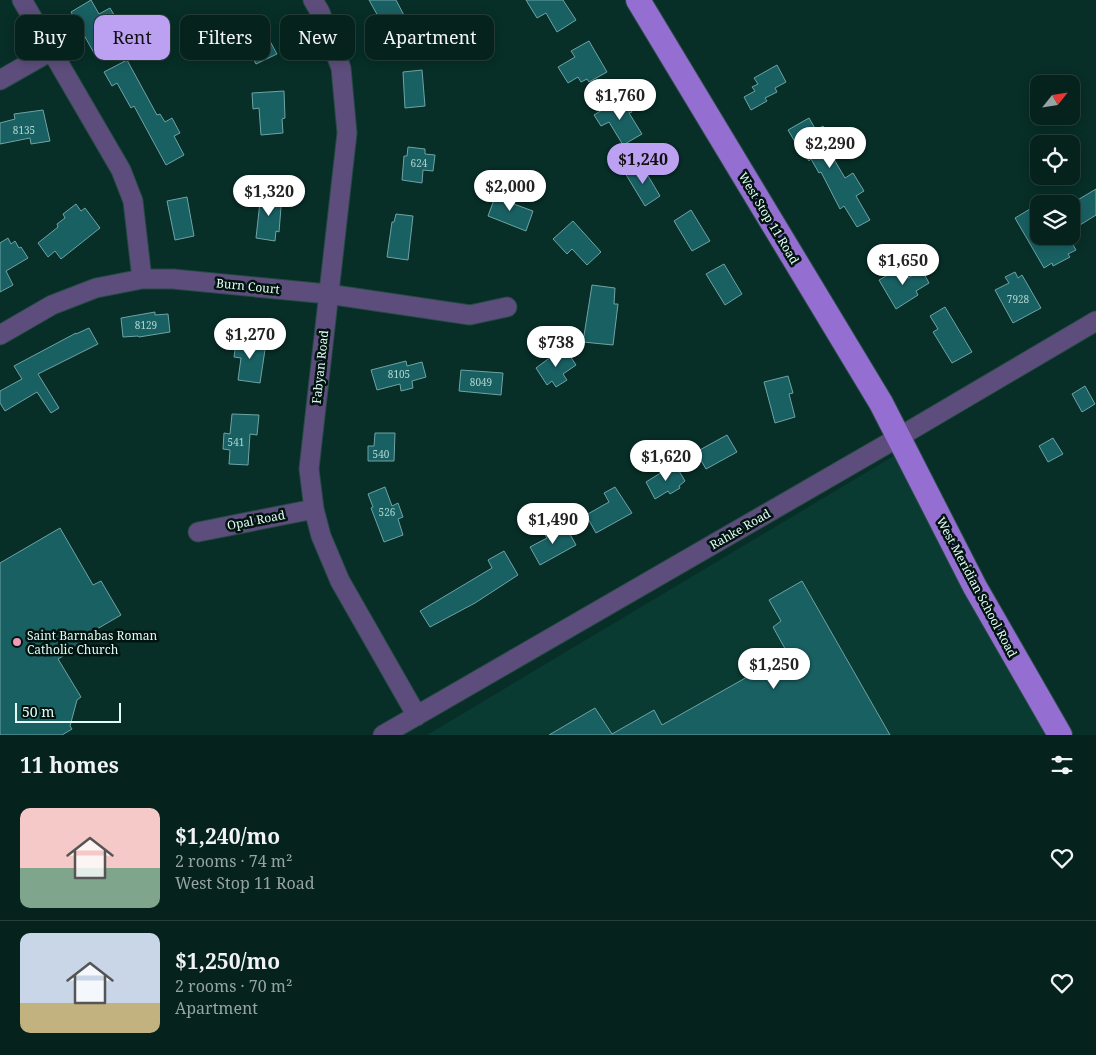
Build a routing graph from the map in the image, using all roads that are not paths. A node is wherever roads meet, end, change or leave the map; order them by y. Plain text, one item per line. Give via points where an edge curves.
1 (22, 0) edge
2 (313, 0) edge
3 (638, 0) edge
4 (31, 15) edge
5 (35, 60) edge
6 (58, 60) edge
7 (0, 80) edge
8 (142, 279) junction
9 (328, 294) junction
10 (506, 307) dead end
11 (1096, 321) edge
12 (0, 335) edge
13 (899, 437) junction
14 (314, 509) junction
15 (198, 532) dead end
16 (417, 716) junction
17 (383, 735) edge
18 (1060, 735) edge

1 - 4 street
2 - 9 street, Fabyan Road via 341,68 347,133
3 - 13 main road, West Stop 11 Road
5 - 7 street
6 - 8 street via 121,170 133,202
8 - 9 street, Burn Court via 173,278
8 - 12 street, Burn Court via 96,288 52,305
9 - 10 street, Burn Court via 470,315
9 - 14 street, Fabyan Road via 309,469
11 - 13 street, Rahke Road
13 - 16 street, Rahke Road
13 - 18 main road, West Meridian School Road via 975,587
14 - 15 street, Opal Road
14 - 16 street, Fabyan Road via 321,536 340,581
16 - 17 street, Rahke Road

